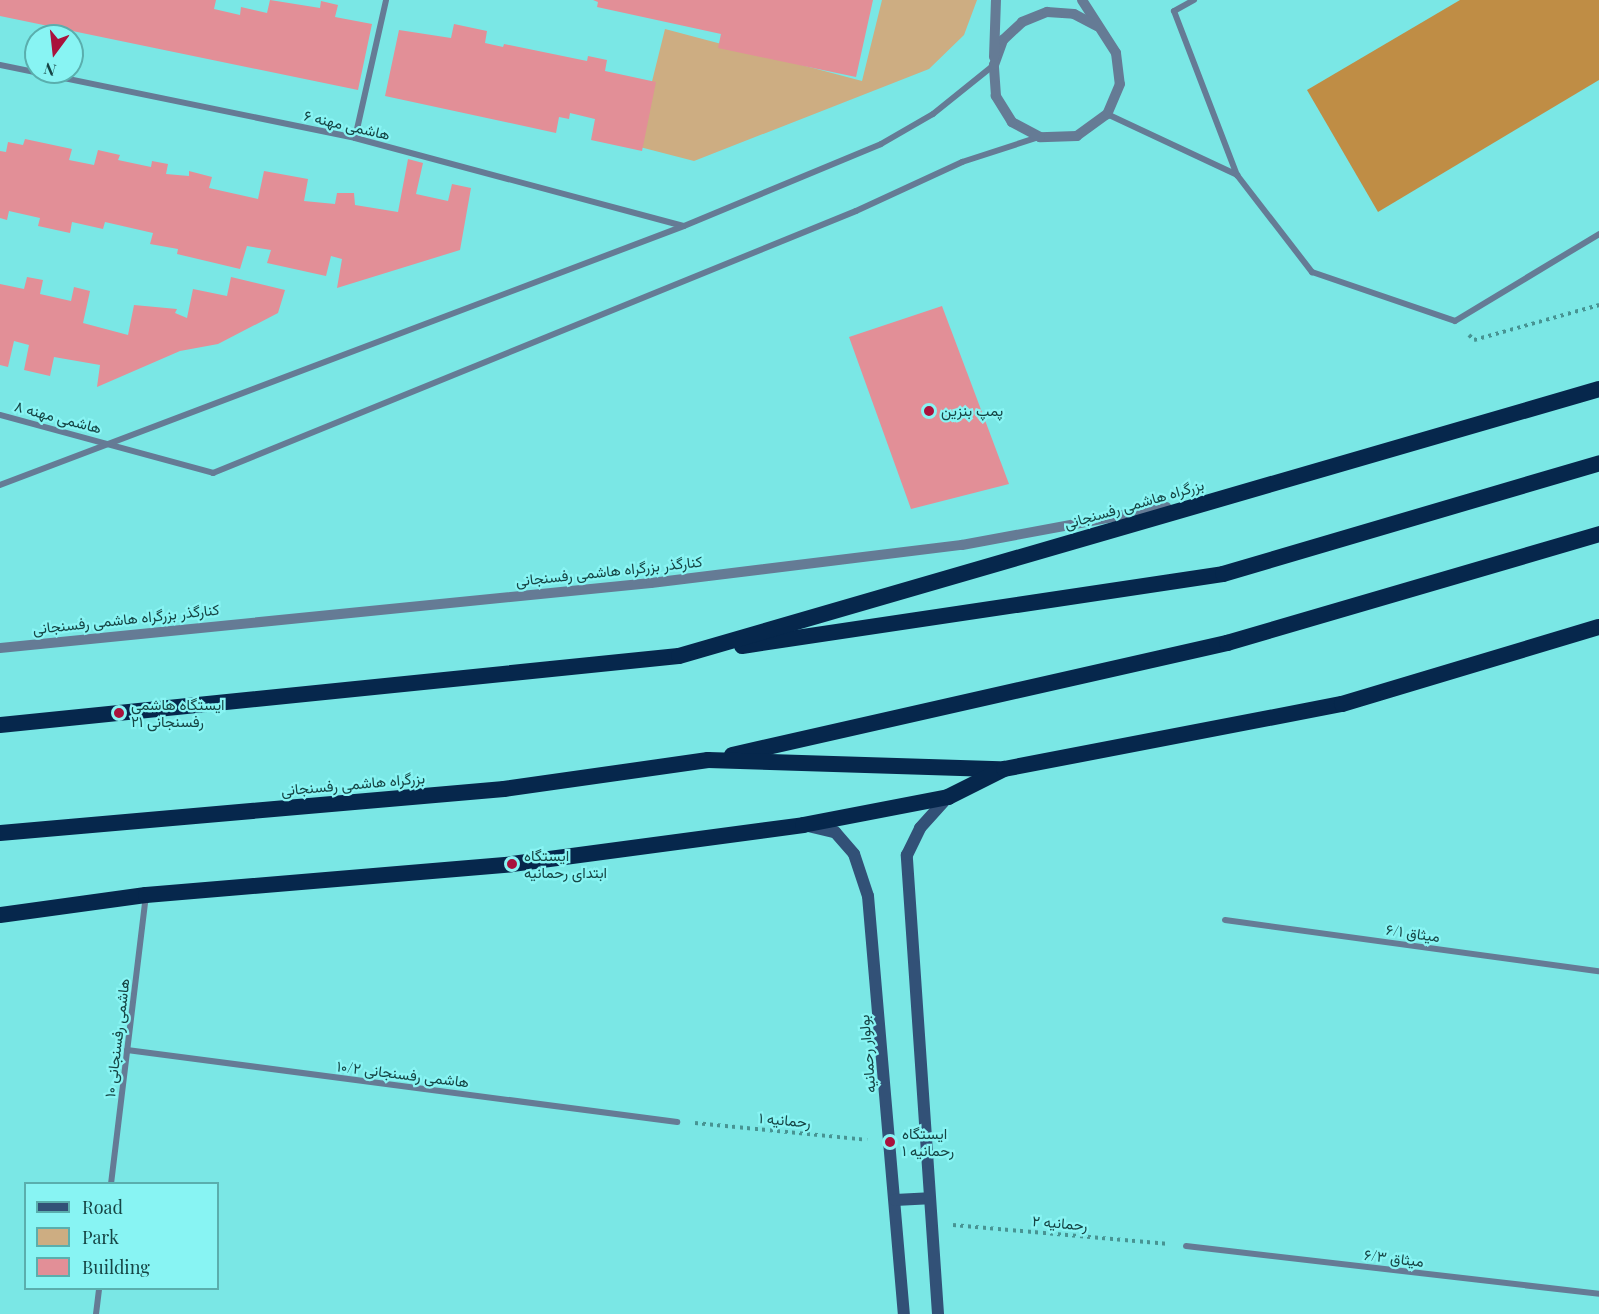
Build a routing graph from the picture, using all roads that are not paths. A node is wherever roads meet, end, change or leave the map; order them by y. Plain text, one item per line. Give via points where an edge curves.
1 (386, 0) edge
2 (996, 0) edge
3 (1082, 0) edge
4 (1194, 0) edge
5 (1097, 26) junction
6 (0, 65) edge
7 (993, 65) junction
8 (1107, 114) junction
9 (1040, 137) junction
10 (355, 138) junction
11 (1237, 175) junction
12 (684, 226) junction
13 (1599, 234) edge
14 (1599, 389) edge
15 (0, 415) edge
16 (111, 443) junction
17 (1599, 463) edge
18 (0, 485) edge
19 (1218, 498) junction
20 (1599, 534) edge
21 (1599, 627) edge
22 (0, 648) edge
23 (679, 656) junction
24 (0, 725) edge
25 (708, 760) junction
26 (1004, 769) junction
27 (948, 797) junction
28 (803, 825) junction
29 (0, 832) edge
30 (146, 896) junction
31 (0, 915) edge
32 (1225, 920) dead end
33 (1599, 971) edge
34 (127, 1050) junction
35 (677, 1122) road end
36 (111, 1182) edge
37 (929, 1198) junction
38 (895, 1200) junction
39 (1186, 1246) road end
40 (99, 1290) edge
41 (1599, 1294) edge
42 (96, 1314) edge
43 (904, 1314) edge
44 (938, 1314) edge

1 - 10 street
2 - 7 street
3 - 5 street
4 - 11 street via 1174,11
5 - 7 street via 1074,14 1047,12 1022,22 1003,40
5 - 8 street via 1116,53 1120,84
6 - 10 street, هاشمی مهنه ۶
7 - 9 street via 996,96 1012,122
7 - 12 street via 933,114 881,144
8 - 9 street via 1077,136
8 - 11 street
9 - 16 street, هاشمی مهنه ۸ via 962,162 856,211 213,473
10 - 12 street, هاشمی مهنه ۶
11 - 13 street via 1312,272 1455,321
12 - 16 street
14 - 19 highway, بزرگراه هاشمی رفسنجانی
15 - 16 street, هاشمی مهنه ۸
16 - 18 street
17 - 23 highway, بزرگراه هاشمی رفسنجانی via 1223,574
19 - 22 street, کنارگذر بزرگراه هاشمی رفسنجانی via 916,550 651,583
19 - 23 highway, بزرگراه هاشمی رفسنجانی
20 - 25 highway, بزرگراه هاشمی رفسنجانی via 1227,643
21 - 26 highway via 1341,704
23 - 24 highway, بزرگراه هاشمی رفسنجانی
25 - 26 highway, بزرگراه هاشمی رفسنجانی
25 - 29 highway, بزرگراه هاشمی رفسنجانی via 504,789
26 - 27 highway
27 - 28 highway
27 - 37 main road via 920,828 907,855
28 - 30 highway via 512,864
28 - 38 main road, بولوار رحمانیه via 835,832 854,854 868,896
30 - 31 highway
30 - 34 street, هاشمی رفسنجانی ۱۰
32 - 33 street, میثاق ۶/۱
34 - 35 street, هاشمی رفسنجانی ۱۰/۲
34 - 36 street, هاشمی رفسنجانی ۱۰
37 - 38 main road
37 - 44 main road
38 - 43 main road, بولوار رحمانیه
39 - 41 street, میثاق ۶/۳
40 - 42 street

